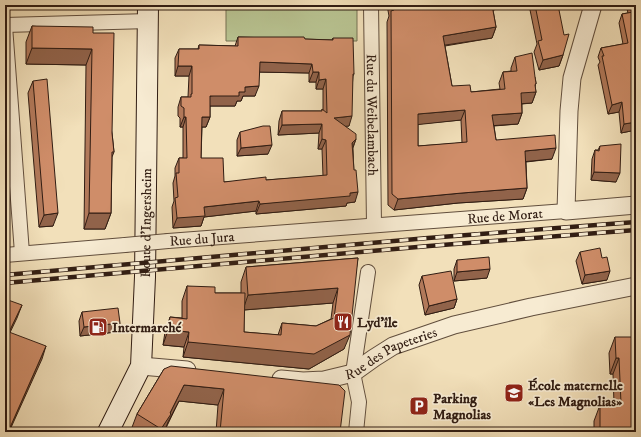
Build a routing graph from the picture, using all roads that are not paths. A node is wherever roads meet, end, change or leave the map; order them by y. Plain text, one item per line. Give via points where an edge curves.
1 (371, 5) edge
2 (593, 5) edge
3 (149, 13) edge
4 (5, 26) edge
5 (636, 205) edge
6 (566, 211) junction
7 (374, 225) junction
8 (22, 253) junction
9 (5, 254) edge
10 (368, 272) dead end
11 (636, 286) edge
12 (142, 366) junction
13 (204, 372) edge
14 (353, 373) junction
15 (265, 377) edge
16 (108, 432) edge
17 (356, 432) edge

1 - 7 street, Rue du Weibelambach
2 - 6 street via 572,78
3 - 4 street
3 - 12 main road, Route d'Ingersheim
4 - 8 street
5 - 6 street, Rue de Morat
6 - 7 street, Rue de Morat
7 - 8 street, Rue du Jura, bridge
8 - 9 street, Rue du Jura
10 - 14 street
11 - 14 street, Rue des Papeteries via 454,325 393,346
12 - 13 street
12 - 16 main road, Route d'Ingersheim
14 - 15 street, Rue des Papeteries via 324,380 303,381
14 - 17 street via 359,402

